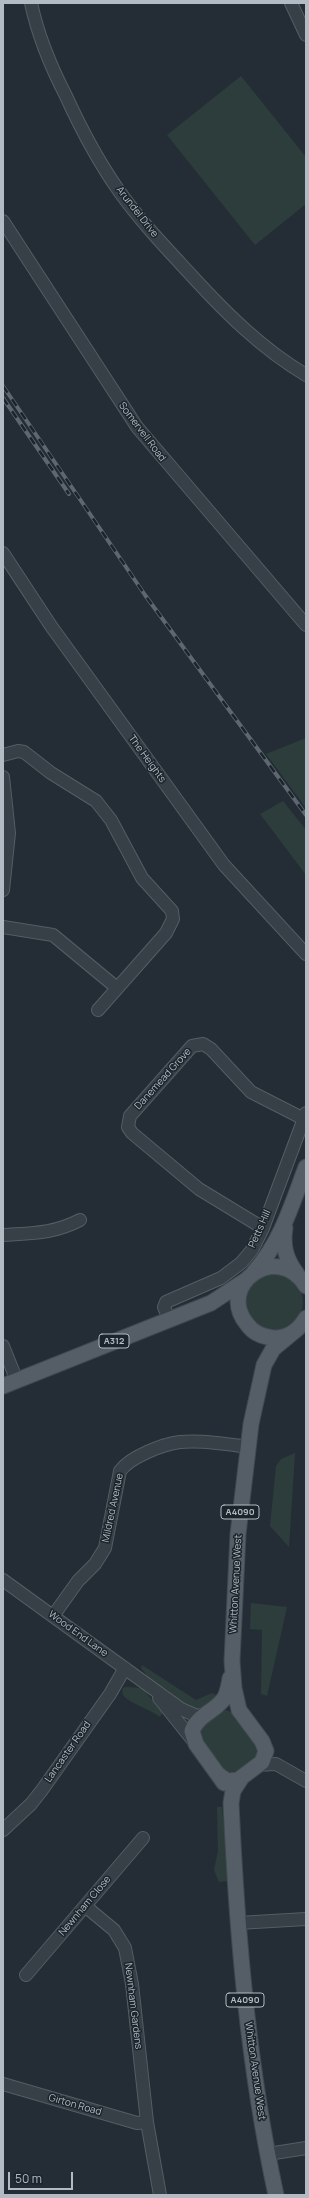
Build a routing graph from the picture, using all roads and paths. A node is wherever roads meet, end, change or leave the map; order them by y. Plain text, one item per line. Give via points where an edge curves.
1 (31, 3) edge
2 (291, 3) edge
3 (306, 35) edge
4 (3, 221) edge
5 (306, 375) edge
6 (3, 553) edge
7 (306, 625) edge
8 (3, 755) edge
9 (3, 777) edge
10 (3, 890) edge
11 (3, 927) edge
12 (306, 954) edge
13 (117, 988) junction
14 (98, 1010) dead end
15 (305, 1116) edge
16 (306, 1167) edge
17 (288, 1215) junction
18 (80, 1220) dead end
19 (263, 1228) junction
20 (3, 1235) edge
21 (249, 1277) junction
22 (304, 1283) edge
23 (211, 1303) junction
24 (170, 1319) junction
25 (246, 1324) junction
26 (302, 1324) edge
27 (3, 1346) edge
28 (264, 1365) junction
29 (10, 1383) edge
30 (248, 1447) junction
31 (3, 1580) edge
32 (53, 1616) junction
33 (232, 1661) junction
34 (125, 1668) junction
35 (152, 1689) junction
36 (218, 1705) junction
37 (239, 1710) junction
38 (205, 1714) junction
39 (262, 1741) junction
40 (196, 1744) junction
41 (209, 1762) joint
42 (257, 1765) junction
43 (285, 1768) junction
44 (219, 1775) junction
45 (242, 1776) junction
46 (306, 1782) edge
47 (231, 1803) junction
48 (3, 1830) edge
49 (143, 1838) dead end
50 (85, 1906) junction
51 (306, 1919) edge
52 (238, 1923) junction
53 (26, 1975) dead end
54 (3, 2084) edge
55 (147, 2122) junction
56 (306, 2148) edge
57 (268, 2154) junction
58 (160, 2195) edge
59 (276, 2195) edge

1 - 5 street, Arundel Drive via 56,78 82,129 119,191 157,238 236,322 269,350
2 - 3 street
4 - 7 street, Somervell Road via 137,427
6 - 12 street, The Heights via 51,626 224,864
8 - 13 street via 24,752 51,773 96,801 111,820 142,878 172,910 173,919 168,929
9 - 10 street via 9,833
11 - 13 street via 53,935
13 - 14 street
15 - 19 street, Petts Hill
15 - 19 street, Danemead Grove via 251,1092 211,1049 198,1044 192,1046 130,1116 128,1127 132,1133 199,1190
16 - 17 main road, Petts Hill / A312
17 - 21 main road, Petts Hill / A312 via 272,1249
17 - 22 main road, Petts Hill / A312 via 284,1250
18 - 20 street via 50,1232
19 - 24 street, Petts Hill via 252,1250 235,1268 210,1284 166,1302 164,1307
21 - 22 main road via 264,1267 279,1266
21 - 23 main road, Petts Hill / A312
21 - 25 main road via 240,1291 238,1303
23 - 24 main road, Petts Hill / A312
23 - 25 main road via 227,1304
24 - 29 main road, Petts Hill / A312
25 - 26 main road via 262,1336 276,1338
25 - 28 main road, Whitton Avenue West / A4090 via 264,1347
26 - 28 main road, Whitton Avenue West / A4090 via 273,1349
27 - 29 street
28 - 30 main road, Whitton Avenue West / A4090
30 - 32 street, Mildred Avenue via 181,1442 132,1459 125,1464 120,1471 105,1548
30 - 33 main road, Whitton Avenue West / A4090 via 238,1534
31 - 32 street, Wood End Lane
32 - 34 street, Wood End Lane
33 - 36 main road, Whitton Avenue West / A4090 via 226,1696
33 - 37 main road, Whitton Avenue West / A4090
34 - 35 street, Wood End Lane
34 - 48 street, Lancaster Road via 110,1694 42,1790
35 - 38 street, Wood End Lane via 186,1712 197,1716
35 - 40 street, Wood End Lane
36 - 37 main road via 232,1703
36 - 38 main road, Whitton Avenue West
37 - 39 main road, Whitton Avenue West
38 - 40 main road via 194,1724 192,1730
39 - 42 main road via 266,1751 262,1762
39 - 43 street
40 - 41 main road, Wood End Lane
41 - 44 main road, Whitton Avenue West
42 - 43 street via 271,1763
42 - 45 main road
43 - 46 street
44 - 45 main road via 228,1781
44 - 47 main road, Whitton Avenue West / A4090
45 - 47 main road, Whitton Avenue West / A4090 via 233,1791
47 - 52 main road, Whitton Avenue West / A4090
49 - 50 street, Newnham Close
50 - 53 street, Newnham Close
50 - 55 street, Newnham Gardens via 114,1930 125,1948 132,1984
51 - 52 street
52 - 57 main road, Whitton Avenue West / A4090 via 251,2049
54 - 55 street, Girton Road via 137,2123
55 - 58 street, Newnham Gardens
56 - 57 street
57 - 59 main road, Whitton Avenue West / A4090

